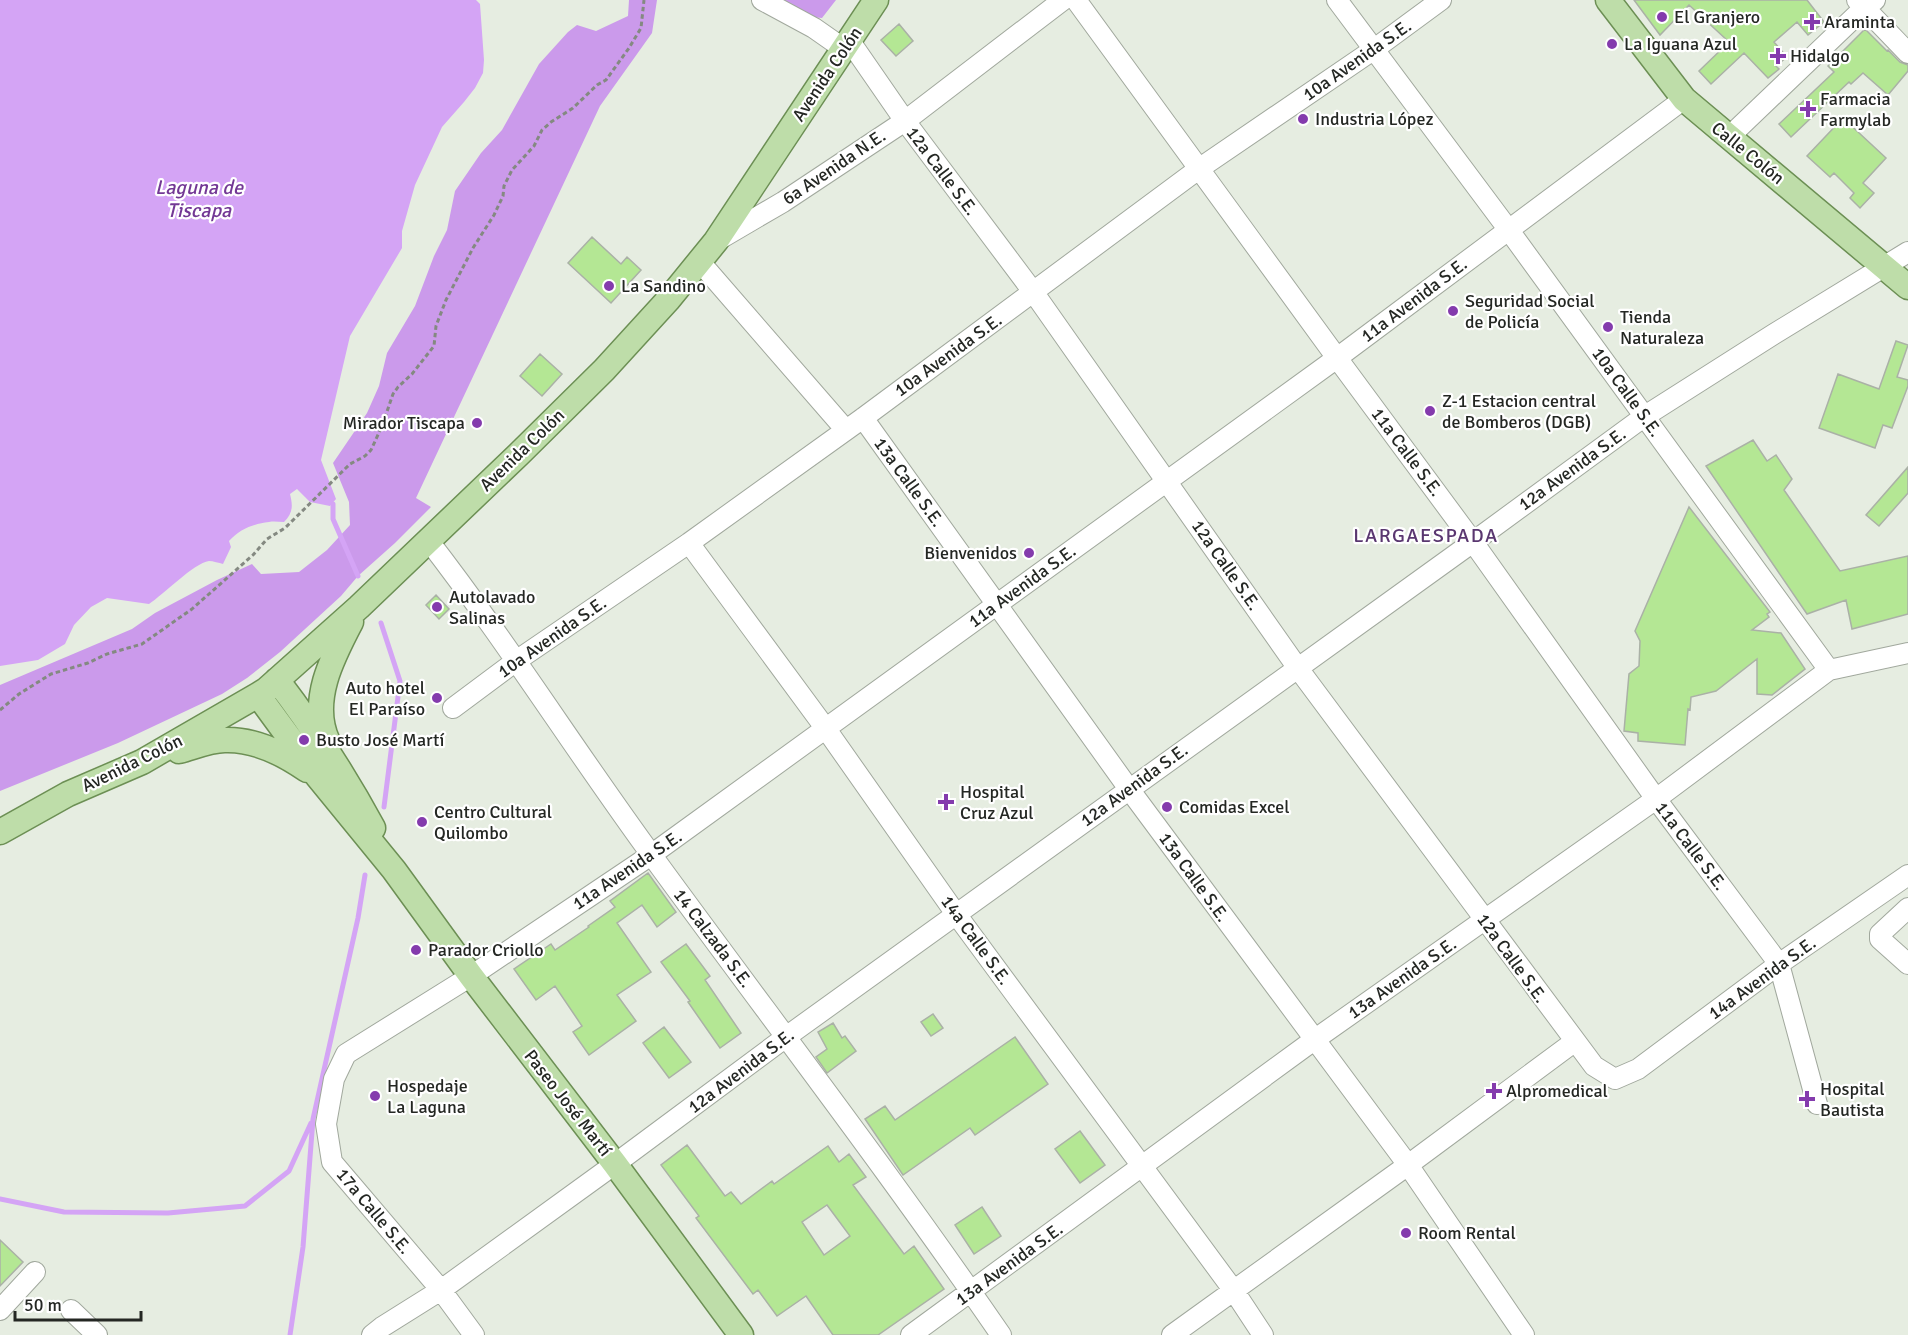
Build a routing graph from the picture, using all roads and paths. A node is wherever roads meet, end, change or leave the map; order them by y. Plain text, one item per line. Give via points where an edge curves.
1 (644, 0) edge
2 (762, 0) edge
3 (876, 0) edge
4 (1064, 0) edge
5 (1076, 0) edge
6 (1336, 0) edge
7 (1442, 0) edge
8 (1608, 0) edge
9 (1865, 3) edge
10 (847, 45) junction
11 (1373, 50) junction
12 (1908, 53) edge
13 (1684, 99) junction
14 (905, 121) junction
15 (1729, 137) junction
16 (1200, 168) junction
17 (1508, 229) junction
18 (716, 241) junction
19 (1908, 252) edge
20 (700, 262) junction
21 (1884, 266) junction
22 (1908, 287) edge
23 (1034, 293) junction
24 (1337, 358) junction
25 (1645, 416) junction
26 (863, 418) junction
27 (845, 429) junction
28 (1168, 481) junction
29 (428, 540) junction
30 (1473, 542) junction
31 (689, 543) junction
32 (997, 604) junction
33 (359, 607) junction
34 (1908, 653) edge
35 (516, 661) junction
36 (1297, 667) junction
37 (1829, 670) junction
38 (268, 688) junction
39 (453, 708) dead end
40 (0, 710) edge
41 (826, 729) junction
42 (142, 762) junction
43 (318, 777) junction
44 (345, 777) junction
45 (1129, 789) junction
46 (68, 794) junction
47 (1656, 799) junction
48 (0, 812) edge
49 (0, 832) edge
50 (651, 855) junction
51 (394, 870) junction
52 (1903, 886) edge
53 (1908, 908) edge
54 (956, 914) junction
55 (1484, 920) junction
56 (1779, 963) junction
57 (1908, 964) edge
58 (471, 976) junction
59 (786, 1037) junction
60 (1314, 1040) junction
61 (1574, 1042) junction
62 (346, 1054) joint
63 (1615, 1079) joint
64 (1817, 1104) dead end
65 (615, 1164) junction
66 (1143, 1166) junction
67 (1408, 1166) junction
68 (35, 1272) dead end
69 (441, 1290) junction
70 (971, 1291) junction
71 (1234, 1291) junction
72 (0, 1310) edge
73 (71, 1310) dead end
74 (97, 1335) edge
75 (372, 1335) edge
76 (474, 1335) edge
77 (741, 1335) edge
78 (911, 1335) edge
79 (1001, 1335) edge
80 (1172, 1335) edge
81 (1263, 1335) edge
82 (1524, 1335) edge

1 - 40 path via 641,28 606,80 550,122 513,170 494,215 446,300 436,326 434,346 393,394 371,450 350,464 285,528 267,539 192,609 142,645 51,674
2 - 10 street
3 - 10 main road, Avenida Colón
4 - 14 street, 6a Avenida N.E.
5 - 16 street, 11a Calle S.E.
6 - 11 street, 10a Calle S.E.
7 - 11 street, 10a Avenida S.E.
8 - 13 main road, Calle Colón
9 - 12 street
9 - 15 street
10 - 14 street, 12a Calle S.E.
10 - 18 main road, Avenida Colón
11 - 16 street, 10a Avenida S.E.
11 - 17 street, 10a Calle S.E.
13 - 15 main road, Calle Colón
13 - 17 street, 11a Avenida S.E.
14 - 18 street, 6a Avenida N.E.
14 - 23 street, 12a Calle S.E.
15 - 21 main road, Calle Colón
16 - 23 street, 10a Avenida S.E.
16 - 24 street, 11a Calle S.E.
17 - 24 street, 11a Avenida S.E.
17 - 25 street, 10a Calle S.E.
18 - 20 main road, Avenida Colón
19 - 21 street, 12a Avenida S.E.
20 - 27 street
20 - 29 main road, Avenida Colón via 604,370
21 - 22 main road, Calle Colón
21 - 25 street, 12a Avenida S.E.
23 - 26 street, 10a Avenida S.E.
23 - 28 street, 12a Calle S.E.
24 - 28 street, 11a Avenida S.E.
24 - 30 street, 11a Calle S.E.
25 - 30 street, 12a Avenida S.E.
25 - 37 street, 10a Calle S.E.
26 - 27 street, 10a Avenida S.E.
26 - 32 street, 13a Calle S.E.
27 - 31 street, 10a Avenida S.E.
28 - 32 street, 11a Avenida S.E.
28 - 36 street, 12a Calle S.E.
29 - 33 main road, Avenida Colón
29 - 35 street, 14 Calzada S.E.
30 - 36 street, 12a Avenida S.E.
30 - 47 street, 11a Calle S.E.
31 - 35 street, 10a Avenida S.E.
31 - 41 street, 14a Calle S.E.
32 - 41 street, 11a Avenida S.E.
32 - 45 street, 13a Calle S.E.
33 - 38 main road, Avenida Colón
33 - 44 main road via 336,649 320,704 323,730
34 - 37 street, 13a Avenida S.E.
35 - 39 street, 10a Avenida S.E.
35 - 50 street, 14 Calzada S.E.
36 - 45 street, 12a Avenida S.E.
36 - 55 street, 12a Calle S.E.
37 - 47 street, 13a Avenida S.E.
38 - 42 main road, Avenida Colón
38 - 43 main road, Paseo José Martí
38 - 44 main road, Paseo José Martí via 302,713
41 - 50 street, 11a Avenida S.E.
41 - 54 street, 14a Calle S.E.
42 - 43 main road via 224,740 267,748
42 - 46 main road, Avenida Colón
43 - 51 main road, Paseo José Martí
44 - 51 main road, Paseo José Martí
45 - 54 street, 12a Avenida S.E.
45 - 60 street, 13a Calle S.E.
46 - 48 main road, Avenida Colón
46 - 49 main road, Avenida Colón
47 - 55 street, 13a Avenida S.E.
47 - 56 street, 11a Calle S.E.
50 - 58 street, 11a Avenida S.E.
50 - 59 street, 14 Calzada S.E.
51 - 58 main road, Paseo José Martí
52 - 56 street, 14a Avenida S.E.
53 - 57 street via 1880,934 1880,939
54 - 59 street, 12a Avenida S.E.
54 - 66 street, 14a Calle S.E.
55 - 60 street, 13a Avenida S.E.
55 - 61 street, 12a Calle S.E.
56 - 63 street, 14a Avenida S.E. via 1638,1069
56 - 64 street
58 - 62 street, 11a Avenida S.E.
58 - 65 main road, Paseo José Martí
59 - 65 street, 12a Avenida S.E.
59 - 70 street, 14 Calzada S.E.
60 - 66 street, 13a Avenida S.E.
60 - 67 street, 13a Calle S.E.
61 - 63 street, 12a Calle S.E. via 1594,1066
61 - 67 street
62 - 69 street, 17a Calle S.E. via 334,1079 326,1124 332,1162
65 - 69 street, 12a Avenida S.E.
65 - 77 main road, Paseo José Martí
66 - 70 street, 13a Avenida S.E.
66 - 71 street, 14a Calle S.E.
67 - 71 street
67 - 82 street, 13a Calle S.E.
68 - 72 street
69 - 75 street, 12a Avenida S.E.
69 - 76 street, 17a Calle S.E.
70 - 78 street, 13a Avenida S.E.
70 - 79 street, 14 Calzada S.E.
71 - 80 street
71 - 81 street, 14a Calle S.E.
73 - 74 street

